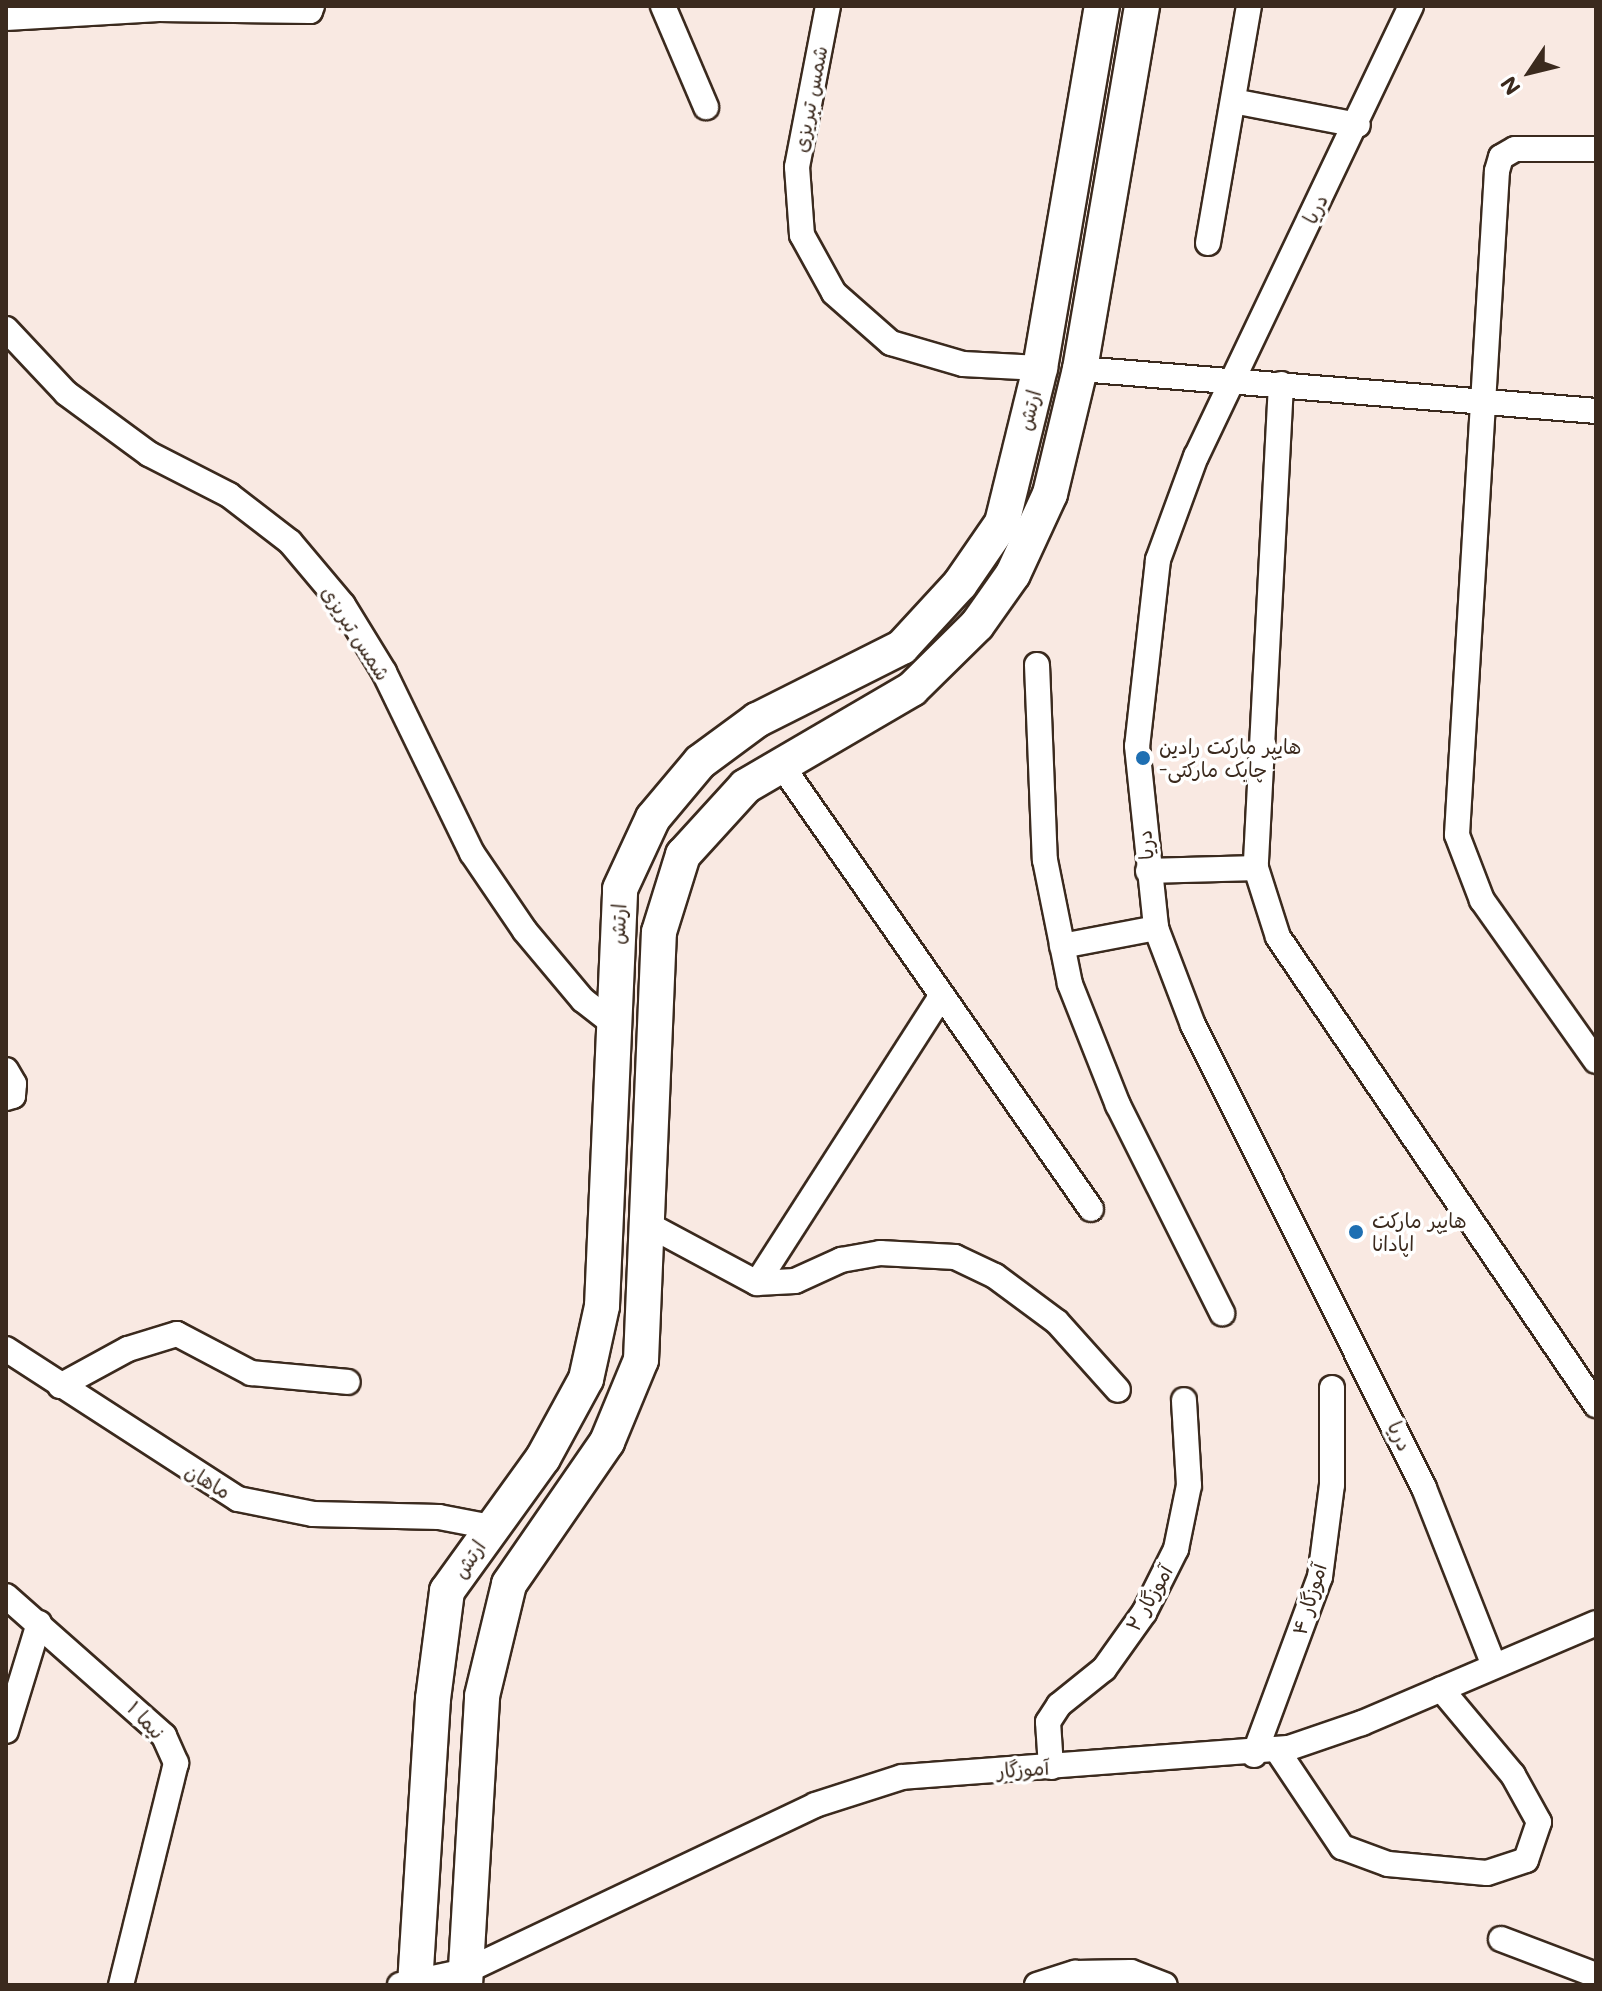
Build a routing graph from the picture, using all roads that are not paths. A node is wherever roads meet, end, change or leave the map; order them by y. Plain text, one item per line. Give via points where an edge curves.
1 (312, 6) edge
2 (663, 6) edge
3 (828, 6) edge
4 (1102, 6) edge
5 (1142, 6) edge
6 (1249, 6) edge
7 (1411, 6) edge
8 (159, 7) edge
9 (58, 10) edge
10 (6, 18) edge
11 (1233, 101) junction
12 (706, 107) dead end
13 (1358, 125) junction
14 (1596, 149) edge
15 (1208, 243) dead end
16 (6, 329) edge
17 (1040, 368) junction
18 (1080, 369) junction
19 (1228, 379) junction
20 (1281, 384) junction
21 (1488, 405) junction
22 (1596, 411) edge
23 (1037, 665) dead end
24 (782, 766) junction
25 (1256, 868) junction
26 (1148, 871) junction
27 (1156, 928) junction
28 (1062, 946) junction
29 (941, 996) junction
30 (612, 1023) junction
31 (1596, 1061) edge
32 (6, 1070) edge
33 (6, 1098) edge
34 (1091, 1209) dead end
35 (647, 1224) junction
36 (757, 1283) junction
37 (1222, 1313) dead end
38 (6, 1349) edge
39 (348, 1382) dead end
40 (60, 1386) junction
41 (1332, 1388) dead end
42 (1118, 1390) dead end
43 (1184, 1400) dead end
44 (1596, 1405) edge
45 (491, 1527) junction
46 (6, 1596) edge
47 (39, 1623) junction
48 (1596, 1623) edge
49 (1494, 1666) junction
50 (1441, 1689) junction
51 (6, 1731) edge
52 (1265, 1752) junction
53 (1051, 1767) junction
54 (1501, 1939) dead end
55 (1596, 1975) edge
56 (465, 1978) edge
57 (410, 1984) edge
58 (121, 1985) edge
59 (1037, 1985) edge
60 (1165, 1985) edge

1 - 8 street via 310,11
2 - 12 street
3 - 17 street, شمس تبریزی via 797,167 802,235 834,293 891,343 963,364
4 - 17 main road, ارتش
5 - 18 main road, ارتش
6 - 11 street
7 - 13 street, دریا
8 - 9 street
9 - 10 street
11 - 13 street
11 - 15 street
13 - 19 street, دریا
14 - 21 street via 1515,149 1501,157
16 - 30 street, شمس تبریزی via 66,393 149,454 229,495 290,542 343,605 384,672 472,853 525,931 583,1000
17 - 30 main road, ارتش via 1002,523 960,584 902,647 757,720 700,762 653,818 620,889
18 - 19 street
18 - 24 main road, ارتش via 1050,494 1013,574 977,625 912,689
19 - 20 street
19 - 26 street, دریا via 1158,560 1137,746
20 - 21 street
20 - 25 street
21 - 22 street
21 - 31 street via 1457,835 1482,900
23 - 28 street via 1045,860
24 - 29 street
24 - 35 main road, ارتش via 746,786 683,855 659,932
25 - 26 street
25 - 44 street via 1278,937
26 - 27 street, دریا
27 - 28 street
27 - 49 street, دریا via 1193,1025 1424,1488
28 - 37 street via 1118,1105
29 - 34 street
29 - 36 street
30 - 45 main road, ارتش via 602,1306 586,1379 543,1458
32 - 33 street via 14,1084 13,1096
35 - 36 street
35 - 56 main road, ارتش via 641,1360 607,1442 509,1584 482,1696
36 - 42 street via 795,1281 841,1260 880,1253 955,1257 995,1276 1057,1322
38 - 40 street, ماهان
39 - 40 street via 251,1373 177,1334 128,1349
40 - 45 street, ماهان via 238,1499 313,1514 439,1517
41 - 52 street, آموزگار ۴ via 1332,1485 1320,1577
43 - 53 street, آموزگار ۲ via 1189,1485 1176,1549 1144,1613 1104,1669 1059,1705 1048,1722
45 - 57 main road, ارتش via 447,1591
46 - 47 street, نیما ۱
47 - 51 street
47 - 58 street, نیما ۱ via 164,1736 176,1763
48 - 49 street, آموزگار
49 - 50 street, آموزگار
50 - 52 street, آموزگار
50 - 52 street via 1513,1775 1539,1822 1526,1860 1487,1873 1388,1864 1342,1847
52 - 53 street, آموزگار
53 - 56 street, آموزگار via 902,1777 815,1805
54 - 55 street
56 - 57 street, آموزگار
59 - 60 street via 1075,1973 1131,1972

